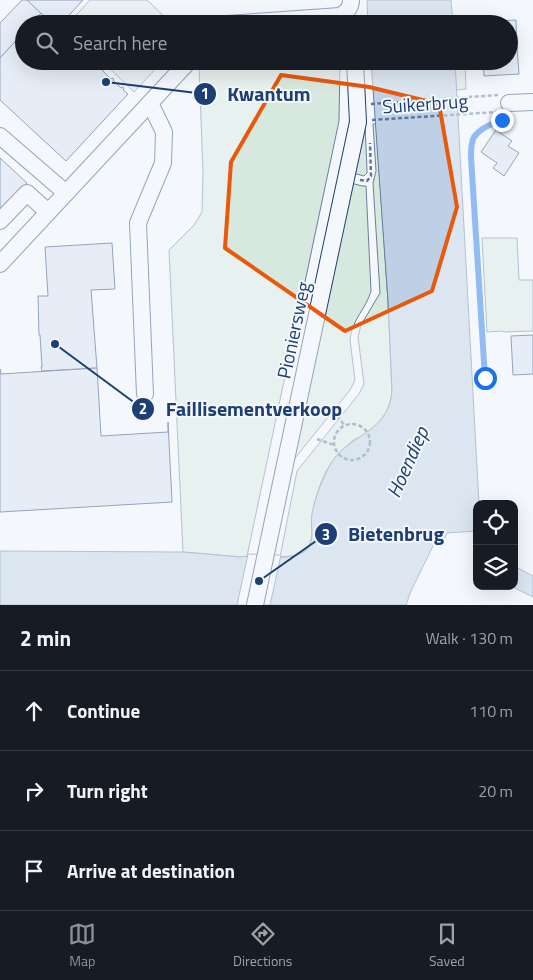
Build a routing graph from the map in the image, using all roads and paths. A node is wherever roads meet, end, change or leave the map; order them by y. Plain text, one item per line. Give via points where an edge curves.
1 (180, 70) edge
2 (355, 70) edge
3 (481, 96) dead end
4 (150, 102) junction
5 (533, 102) edge
6 (371, 104) dead end
7 (506, 110) junction
8 (370, 120) dead end
9 (0, 136) edge
10 (370, 140) dead end
11 (371, 169) dead end
12 (66, 194) junction
13 (48, 212) junction
14 (0, 221) edge
15 (0, 264) edge
16 (485, 378) dead end
17 (145, 394) dead end
18 (337, 416) dead end
19 (345, 426) junction
20 (317, 439) dead end
21 (334, 445) junction
22 (255, 605) edge

1 - 4 street
2 - 22 street, Pioniersweg via 358,122
3 - 6 path, Suikerbrug
4 - 12 street
4 - 17 street via 164,132 164,140 163,163 138,223
5 - 7 street
7 - 8 path, Suikerbrug
7 - 16 path via 502,120 488,125 474,137 471,148
9 - 12 street
10 - 11 path, Suikerbrug
12 - 13 street
13 - 14 street via 27,193
13 - 15 street
18 - 19 path
19 - 21 path via 337,434
19 - 21 path via 362,427 369,436 369,448 362,457 351,460 340,455
20 - 21 path

